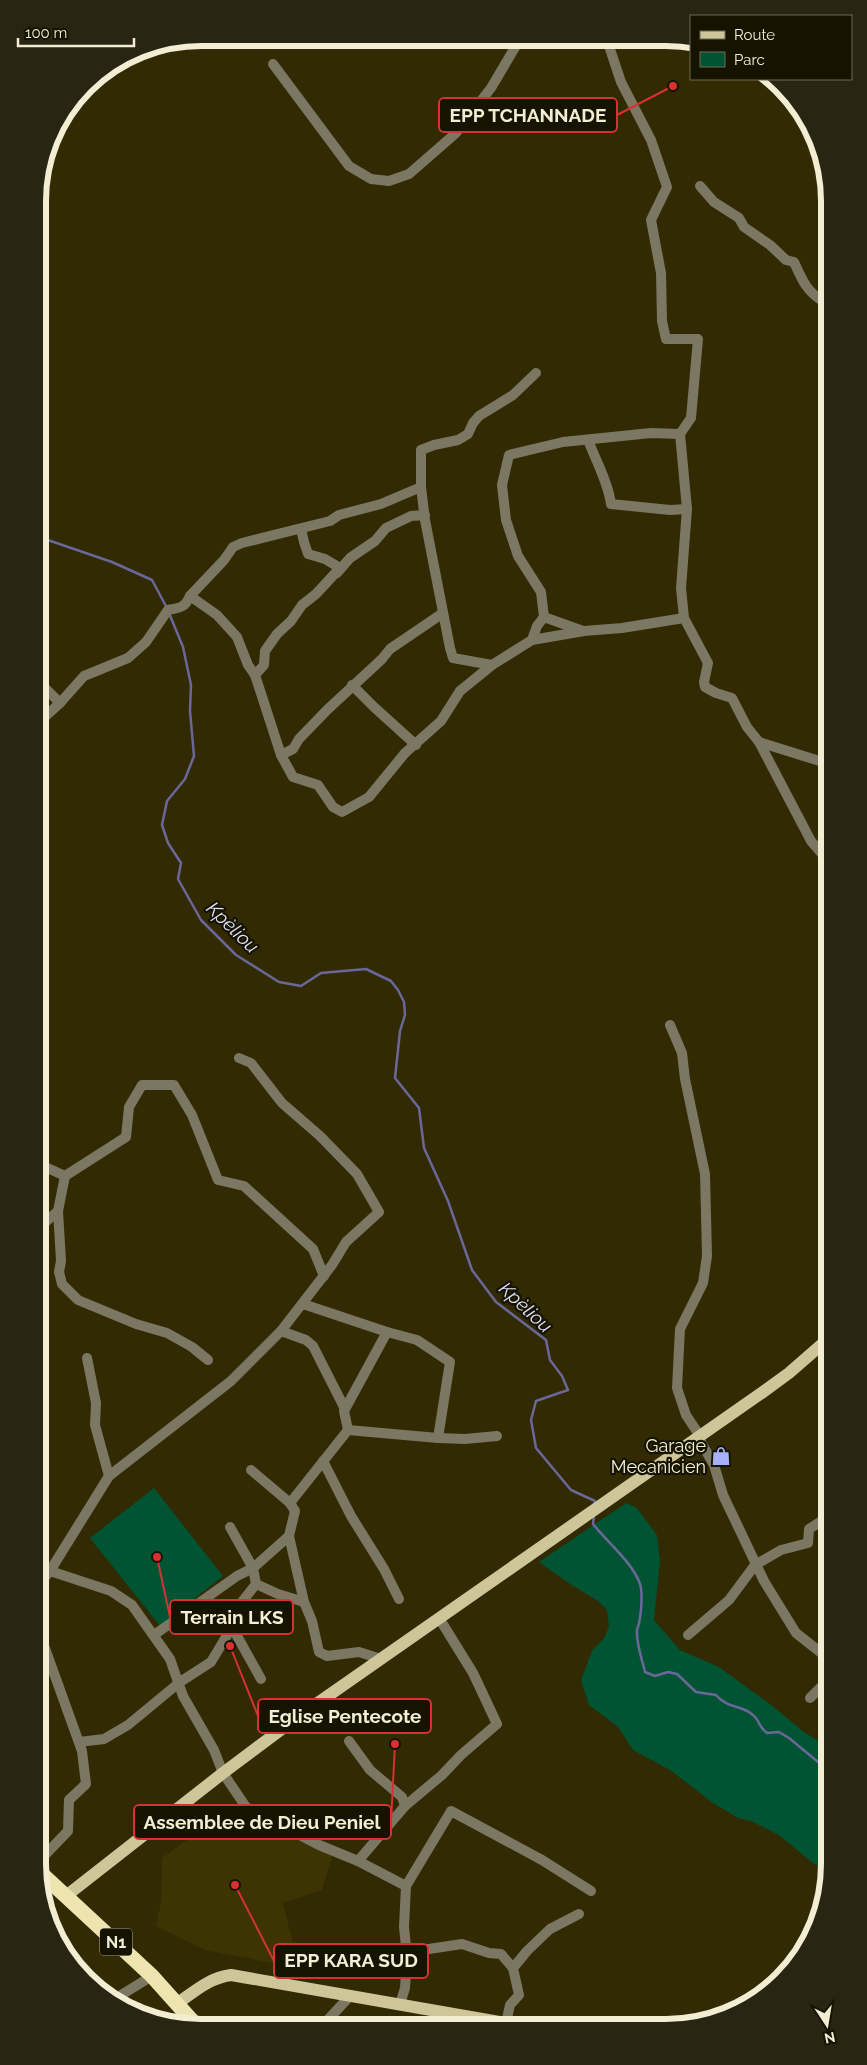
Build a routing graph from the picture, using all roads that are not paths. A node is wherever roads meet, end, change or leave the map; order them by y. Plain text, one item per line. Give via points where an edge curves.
1 (516, 46) edge
2 (609, 46) edge
3 (273, 64) dead end
4 (700, 186) dead end
5 (821, 300) edge
6 (536, 373) dead end
7 (680, 434) junction
8 (588, 440) junction
9 (420, 487) junction
10 (687, 508) junction
11 (424, 515) junction
12 (302, 529) junction
13 (340, 568) junction
14 (329, 587) dead end
15 (190, 596) junction
16 (443, 613) junction
17 (544, 617) junction
18 (684, 618) junction
19 (584, 631) junction
20 (532, 640) junction
21 (492, 665) junction
22 (255, 675) junction
23 (352, 685) junction
24 (47, 690) edge
25 (60, 703) junction
26 (47, 716) edge
27 (759, 742) junction
28 (416, 744) junction
29 (282, 755) junction
30 (821, 761) edge
31 (821, 853) edge
32 (670, 1025) dead end
33 (239, 1058) dead end
34 (46, 1167) edge
35 (65, 1176) junction
36 (58, 1211) junction
37 (46, 1221) edge
38 (324, 1276) junction
39 (303, 1304) junction
40 (282, 1331) junction
41 (387, 1332) junction
42 (820, 1346) edge
43 (87, 1358) dead end
44 (208, 1360) dead end
45 (345, 1409) junction
46 (348, 1430) junction
47 (497, 1436) dead end
48 (699, 1436) junction
49 (438, 1438) junction
50 (323, 1462) junction
51 (251, 1470) dead end
52 (109, 1476) junction
53 (290, 1503) junction
54 (820, 1522) edge
55 (230, 1527) dead end
56 (290, 1536) junction
57 (756, 1565) junction
58 (254, 1568) junction
59 (50, 1571) junction
60 (46, 1575) edge
61 (256, 1584) junction
62 (399, 1599) dead end
63 (304, 1602) junction
64 (195, 1607) junction
65 (439, 1618) junction
66 (232, 1627) junction
67 (154, 1635) junction
68 (688, 1635) dead end
69 (46, 1651) edge
70 (820, 1653) edge
71 (381, 1659) junction
72 (261, 1679) dead end
73 (180, 1682) junction
74 (820, 1688) edge
75 (810, 1698) dead end
76 (348, 1741) dead end
77 (79, 1742) junction
78 (223, 1773) junction
79 (405, 1806) junction
80 (46, 1855) edge
81 (358, 1860) junction
82 (48, 1879) edge
83 (406, 1886) junction
84 (591, 1891) dead end
85 (66, 1896) junction
86 (579, 1914) dead end
87 (407, 1956) junction
88 (513, 1968) junction
89 (152, 1976) junction
90 (121, 1996) edge
91 (350, 1996) junction
92 (400, 2004) junction
93 (187, 2014) edge
94 (329, 2019) edge
95 (483, 2019) edge
96 (506, 2019) edge

1 - 3 street via 491,88 456,133 408,174 389,181 371,179 349,166
2 - 7 street via 621,82 652,140 668,187 651,220 661,272 662,321 666,340 698,339 691,418
4 - 5 street via 714,202 739,218 744,227 786,260 794,262 804,284
6 - 9 street via 513,395 473,422 468,434 421,450
7 - 8 street via 651,433
7 - 10 street
8 - 10 street via 609,489 611,504 670,510
8 - 17 street via 564,442 509,455 502,485 506,520 518,556 541,592
9 - 11 street
9 - 12 street via 381,504
10 - 18 street via 681,588
11 - 13 street via 411,516 386,528
11 - 16 street
12 - 13 street via 308,554
12 - 15 street via 233,546
13 - 14 street
13 - 22 street via 277,634 265,651 264,665
15 - 22 street via 217,615 237,638
15 - 25 street via 182,607 168,610 146,642 128,658 84,676
16 - 21 street via 454,658
16 - 23 street via 390,649
17 - 19 street
17 - 20 street
18 - 19 street
18 - 27 street via 708,663 705,687 732,698 746,728
19 - 20 street
20 - 21 street
21 - 28 street via 460,690 441,721
22 - 29 street
23 - 28 street
23 - 29 street via 293,749
24 - 25 street
25 - 26 street
27 - 30 street
27 - 31 street via 811,841
28 - 29 street via 369,797 342,812 332,807 318,784 293,777
32 - 48 street via 682,1053 705,1174 707,1256 703,1284 680,1329 677,1388 686,1415
33 - 38 street via 251,1063 282,1102 357,1174 379,1212 346,1242
34 - 35 street
35 - 36 street
35 - 38 street via 126,1137 129,1107 142,1085 174,1085 192,1115 218,1180 244,1186 313,1249
36 - 37 street
36 - 44 street via 62,1284 78,1300 167,1333
38 - 39 street
39 - 40 street
39 - 41 street
40 - 45 street via 313,1346
40 - 52 street via 231,1382
41 - 45 street
41 - 49 street via 417,1340 450,1362
42 - 48 main road via 789,1373
43 - 52 street via 96,1403 95,1426
45 - 46 street
46 - 49 street
46 - 50 street
47 - 49 street
48 - 57 street
48 - 65 main road
50 - 53 street
50 - 62 street
51 - 53 street
52 - 59 street
53 - 56 street via 295,1511
54 - 57 street via 809,1530 808,1542 781,1550
55 - 58 street
56 - 58 street
56 - 63 street
57 - 68 street via 729,1600
57 - 70 street via 796,1633
58 - 61 street
58 - 64 street via 237,1576
59 - 60 street
59 - 67 street via 111,1590 132,1605
61 - 63 street
61 - 66 street via 241,1603
63 - 71 street via 322,1654 358,1652
64 - 66 street via 220,1626
64 - 67 street
65 - 71 main road
65 - 79 street via 473,1673 497,1724
66 - 72 street
66 - 73 street via 211,1662
67 - 73 street
69 - 77 street
71 - 78 main road
73 - 77 street via 128,1725 104,1739
73 - 78 street via 183,1696 214,1750
74 - 75 street
76 - 79 street via 370,1770 402,1797
77 - 80 street via 86,1784 69,1800 68,1831
78 - 81 street via 246,1807 319,1845
78 - 85 main road
79 - 81 street
81 - 83 street
82 - 85 highway, N1
83 - 84 street via 451,1810
83 - 87 street via 404,1927
85 - 89 highway, N1
86 - 88 street via 550,1929
87 - 88 street via 422,1950 462,1944 501,1954
87 - 92 street via 405,1988
88 - 96 street via 520,1995 510,2005
89 - 90 street
89 - 93 highway, N1
91 - 92 main road
91 - 93 main road via 231,1975 208,1982
91 - 94 street
92 - 95 main road

